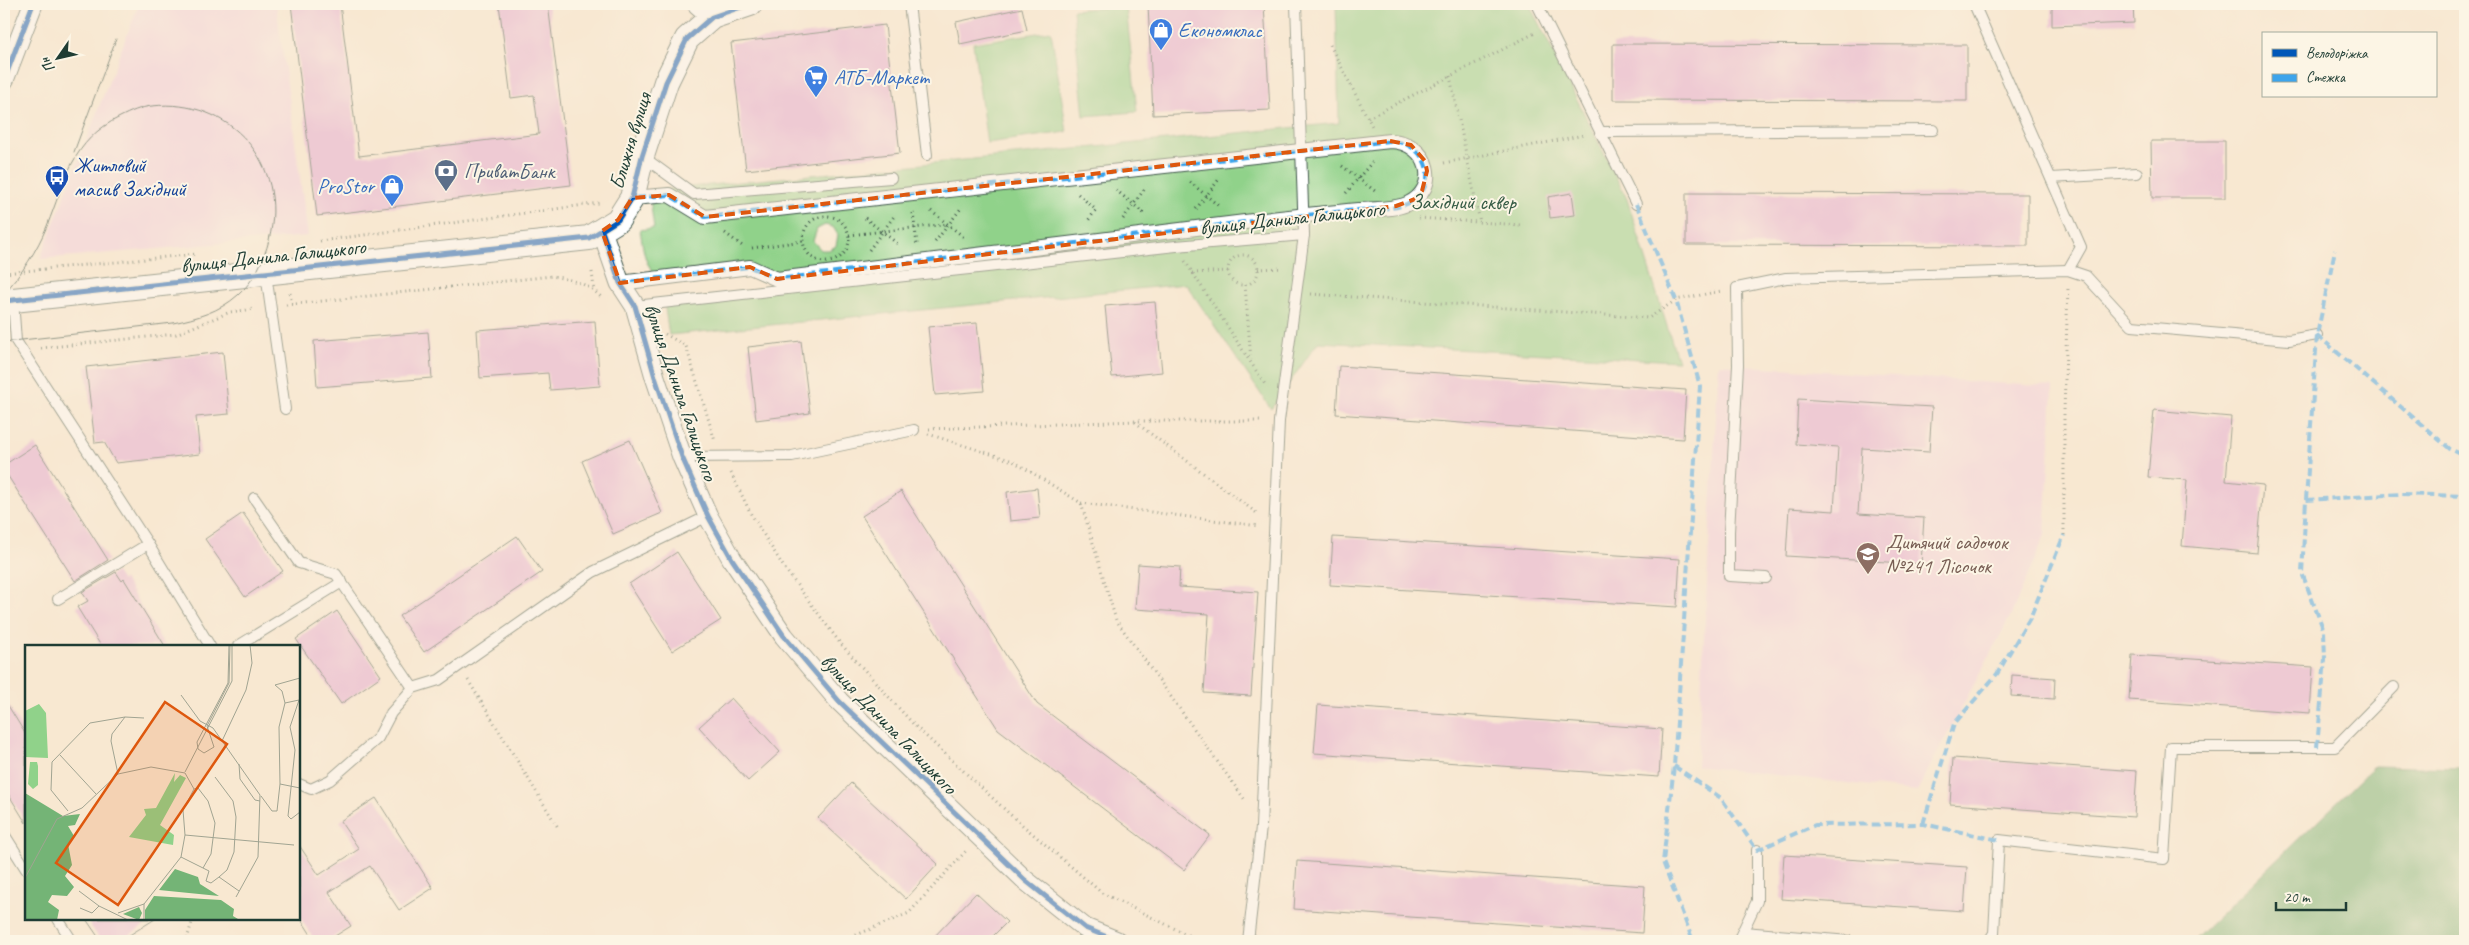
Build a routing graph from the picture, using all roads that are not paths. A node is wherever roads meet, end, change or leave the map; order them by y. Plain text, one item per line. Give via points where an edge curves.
1 (33, 4) edge
2 (750, 4) edge
3 (909, 4) edge
4 (1296, 4) edge
5 (1537, 4) edge
6 (1974, 4) edge
7 (705, 10) edge
8 (5, 72) edge
9 (1933, 130) dead end
10 (1600, 132) junction
11 (1300, 151) junction
12 (927, 155) dead end
13 (642, 156) junction
14 (2137, 173) dead end
15 (891, 178) dead end
16 (2051, 178) junction
17 (632, 198) junction
18 (1636, 204) dead end
19 (1304, 215) junction
20 (602, 231) junction
21 (1304, 235) junction
22 (2068, 270) junction
23 (266, 274) junction
24 (620, 283) junction
25 (8, 301) edge
26 (637, 313) junction
27 (2317, 336) dead end
28 (285, 409) dead end
29 (914, 430) road end
30 (682, 457) junction
31 (254, 498) dead end
32 (708, 516) junction
33 (148, 544) junction
34 (1766, 578) dead end
35 (342, 582) junction
36 (58, 599) dead end
37 (209, 645) edge
38 (240, 645) edge
39 (2394, 687) dead end
40 (413, 688) junction
41 (300, 784) edge
42 (4, 834) edge
43 (1757, 850) dead end
44 (25, 867) edge
45 (59, 920) edge
46 (1744, 932) junction
47 (1079, 935) edge
48 (72, 941) edge
49 (1117, 941) edge
50 (1248, 941) edge
51 (1738, 941) edge
52 (1849, 941) edge
53 (1989, 941) edge

1 - 8 street
2 - 7 street, Ближня вулиця
3 - 12 lane
4 - 11 lane
5 - 10 lane
6 - 16 lane
7 - 13 street, Ближня вулиця via 666,82
9 - 10 lane
10 - 18 lane
11 - 17 street via 705,218 669,195
11 - 19 lane
11 - 19 street, вулиця Данила Галицького via 1385,142 1411,145 1419,152 1426,167 1422,191 1406,204
13 - 15 lane via 694,194
13 - 17 street, Ближня вулиця
14 - 16 lane
16 - 22 lane via 2081,247
17 - 20 street, Ближня вулиця via 618,220
19 - 21 lane
19 - 24 street, вулиця Данила Галицького via 777,279 750,267
20 - 23 street, вулиця Данила Галицького via 590,238
20 - 24 street, вулиця Данила Галицького
21 - 26 lane via 1176,246
21 - 50 lane via 1279,421 1261,827
22 - 27 lane via 2086,276 2132,326 2289,340
22 - 34 lane via 1786,278 1737,288 1738,365 1728,532 1729,576
23 - 25 street, вулиця Данила Галицького
23 - 28 lane
24 - 26 street, вулиця Данила Галицького
25 - 33 lane via 16,341
26 - 30 street, вулиця Данила Галицького
29 - 30 lane via 792,456
30 - 32 street, вулиця Данила Галицького
31 - 35 lane via 299,563 336,574
32 - 40 lane via 594,572 439,680
32 - 47 street, вулиця Данила Галицького via 784,636 813,671
33 - 36 lane
33 - 37 lane
35 - 38 lane
35 - 40 lane
39 - 53 lane via 2335,747 2171,747 2164,859 2000,840 1994,933
40 - 41 lane via 391,713 378,738 330,780 311,789
42 - 44 lane
43 - 46 lane via 1757,901
45 - 48 lane
46 - 51 lane
46 - 52 lane
47 - 49 street, вулиця Данила Галицького

